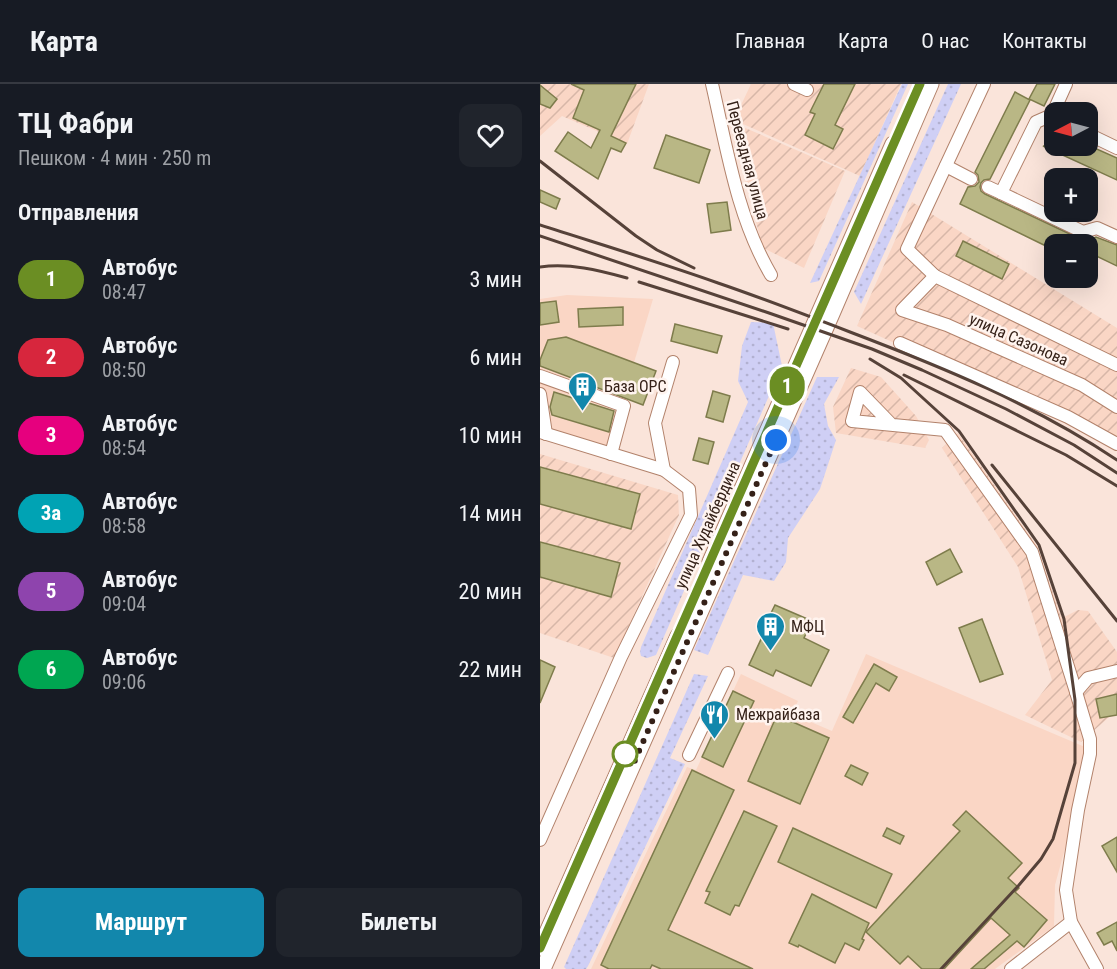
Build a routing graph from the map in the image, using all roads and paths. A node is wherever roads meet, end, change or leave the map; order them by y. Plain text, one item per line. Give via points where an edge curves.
1 (712, 84) edge
2 (794, 84) edge
3 (920, 84) edge
4 (930, 84) edge
5 (984, 84) edge
6 (1066, 84) edge
7 (807, 90) dead end
8 (1058, 102) edge
9 (1044, 120) edge
10 (1098, 139) edge
11 (1117, 148) edge
12 (946, 166) junction
13 (971, 179) dead end
14 (988, 187) dead end
15 (1001, 193) junction
16 (1117, 237) edge
17 (771, 275) dead end
18 (934, 276) junction
19 (900, 343) dead end
20 (673, 362) dead end
21 (1117, 365) edge
22 (540, 376) edge
23 (540, 394) edge
24 (1117, 407) edge
25 (892, 425) dead end
26 (543, 433) edge
27 (1117, 444) edge
28 (611, 454) junction
29 (664, 470) junction
30 (1117, 671) edge
31 (728, 673) dead end
32 (1076, 692) junction
33 (689, 754) dead end
34 (540, 840) edge
35 (1071, 922) junction
36 (540, 948) edge
37 (543, 969) edge
38 (1011, 969) edge
39 (1097, 969) edge

1 - 17 street, Переездная улица via 743,214
2 - 7 street
3 - 36 main road, улица Худайбердина
4 - 37 main road, улица Худайбердина
5 - 12 street
6 - 8 street
9 - 15 street via 1036,122
10 - 11 street
12 - 13 street
12 - 18 street via 907,249
14 - 15 street
15 - 16 street via 1083,232 1097,228
18 - 21 street
18 - 24 street, улица Сазонова via 903,310 947,325 1082,385
19 - 27 street via 1068,417
20 - 29 street via 655,423
22 - 28 street via 624,406
23 - 26 street
25 - 32 street via 945,430 1032,552
26 - 28 street
28 - 29 street
29 - 34 street via 689,489 691,515 621,657
30 - 32 street via 1088,678
31 - 33 street
32 - 35 street via 1090,738 1090,754 1066,890
35 - 38 street
35 - 39 street

